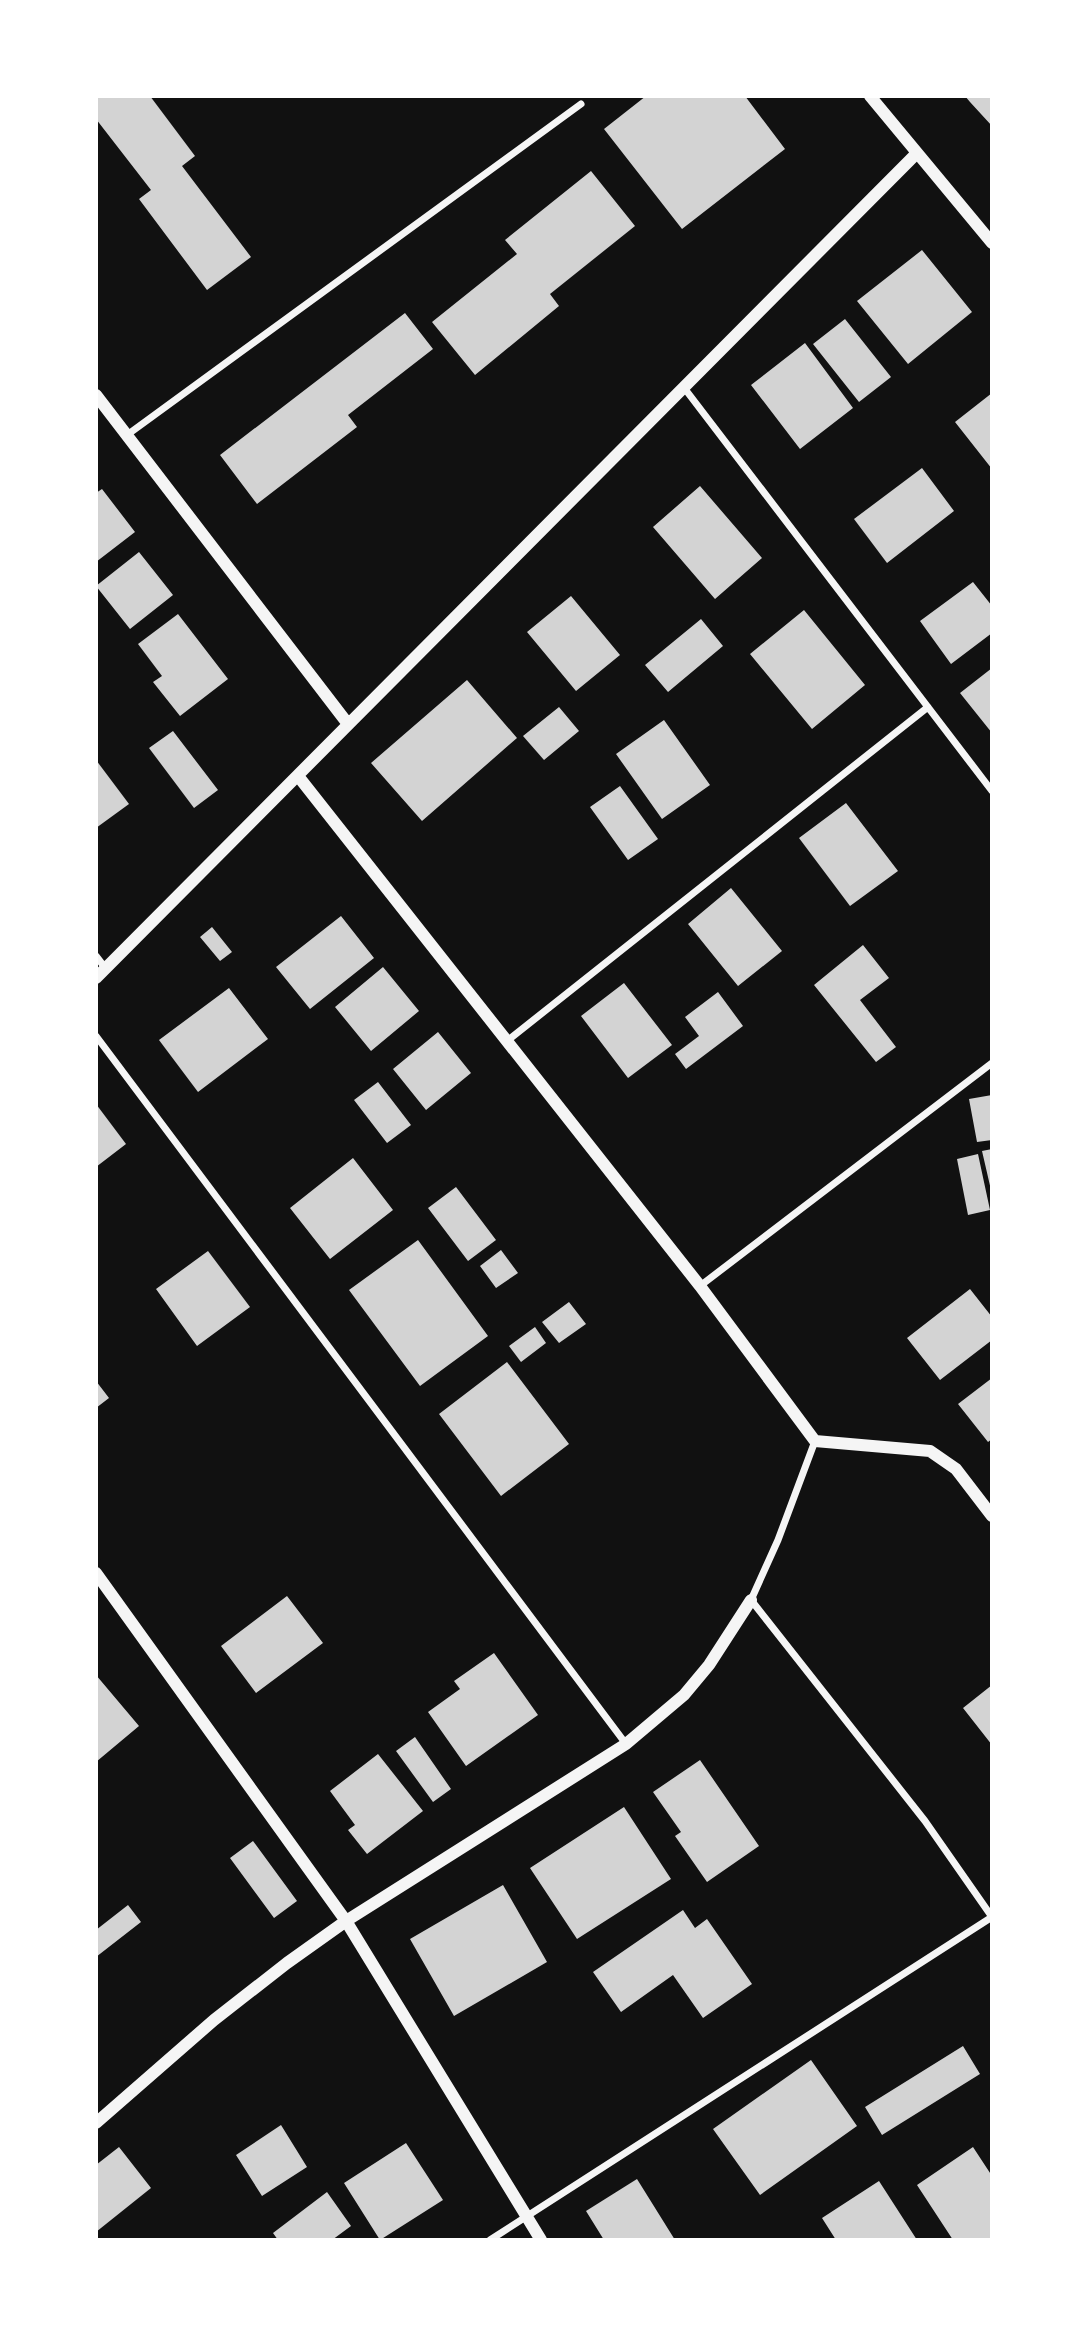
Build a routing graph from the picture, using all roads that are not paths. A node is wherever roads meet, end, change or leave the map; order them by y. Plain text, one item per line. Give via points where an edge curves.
1 (870, 96) edge
2 (581, 104) dead end
3 (917, 153) junction
4 (992, 243) edge
5 (684, 388) junction
6 (96, 395) edge
7 (127, 435) junction
8 (928, 707) junction
9 (348, 724) junction
10 (298, 776) junction
11 (992, 791) edge
12 (96, 956) edge
13 (101, 974) edge
14 (96, 1036) edge
15 (507, 1041) junction
16 (992, 1063) edge
17 (700, 1286) junction
18 (815, 1441) junction
19 (992, 1516) edge
20 (96, 1573) edge
21 (751, 1600) junction
22 (626, 1744) junction
23 (992, 1917) edge
24 (346, 1922) junction
25 (96, 2123) edge
26 (527, 2216) junction
27 (490, 2240) edge
28 (541, 2240) edge

1 - 3 street
2 - 7 street
3 - 4 street
3 - 5 street
5 - 8 street
5 - 9 street
6 - 7 street
7 - 9 street
8 - 11 street
8 - 15 street
9 - 10 street
10 - 13 street
10 - 15 street
12 - 13 street
14 - 22 street
15 - 17 street
16 - 17 street
17 - 18 street
18 - 19 street via 930,1451 956,1469
18 - 21 street
20 - 24 street
21 - 22 street via 684,1695
21 - 23 street via 925,1821
22 - 24 street
23 - 26 street
24 - 25 street via 214,2020
24 - 26 street
26 - 27 street
26 - 28 street

